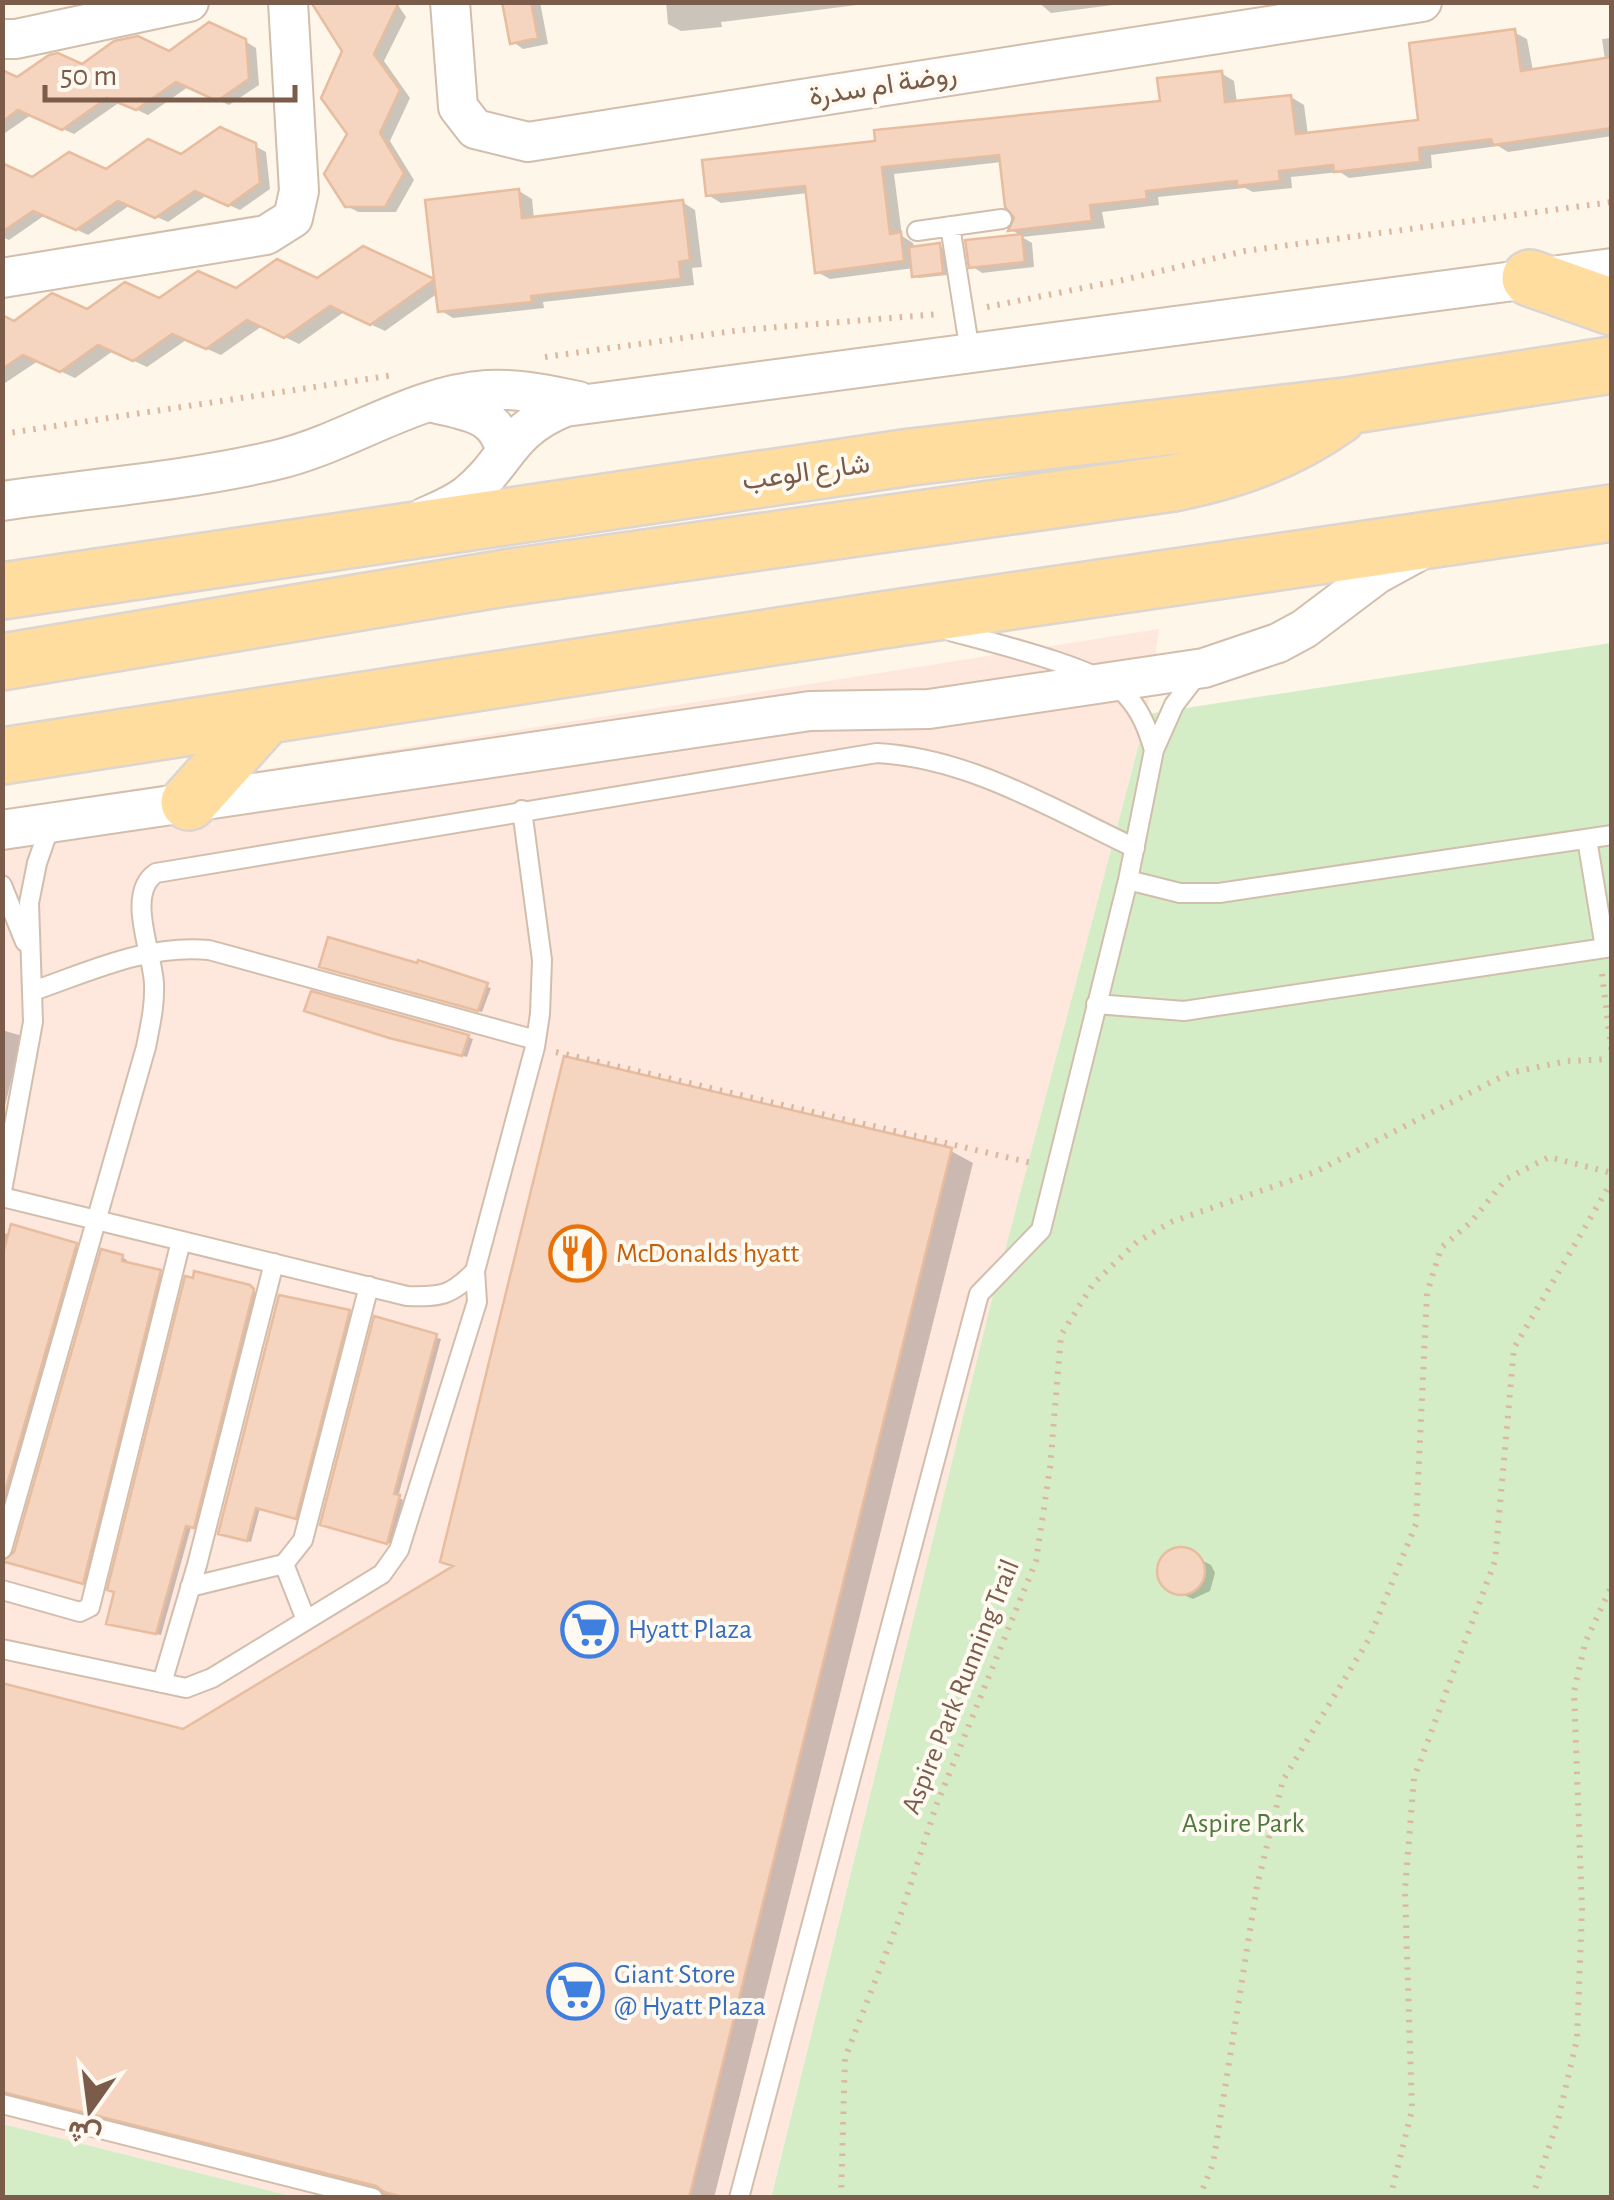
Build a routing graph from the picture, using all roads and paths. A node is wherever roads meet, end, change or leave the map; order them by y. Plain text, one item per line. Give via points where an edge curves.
1 (189, 2) edge
2 (288, 2) edge
3 (450, 2) edge
4 (1422, 2) edge
5 (1321, 10) edge
6 (2, 39) edge
7 (1612, 202) edge
8 (1002, 219) dead end
9 (950, 226) junction
10 (917, 232) dead end
11 (1612, 268) edge
12 (2, 278) edge
13 (1530, 278) junction
14 (1612, 308) edge
15 (964, 312) junction
16 (970, 352) junction
17 (542, 358) dead end
18 (1612, 366) edge
19 (398, 375) dead end
20 (432, 402) junction
21 (590, 403) junction
22 (1353, 406) junction
23 (2, 434) edge
24 (504, 450) junction
25 (2, 501) edge
26 (1612, 513) edge
27 (1467, 533) junction
28 (382, 536) junction
29 (504, 578) junction
30 (2, 591) edge
31 (896, 618) junction
32 (2, 662) edge
33 (1204, 668) junction
34 (1110, 682) junction
35 (2, 691) edge
36 (266, 717) junction
37 (1154, 750) junction
38 (2, 756) edge
39 (189, 802) junction
40 (522, 810) junction
41 (52, 822) junction
42 (2, 830) edge
43 (1612, 835) edge
44 (1587, 839) junction
45 (1135, 848) junction
46 (1128, 880) junction
47 (2, 885) edge
48 (1608, 947) edge
49 (148, 951) junction
50 (29, 952) junction
51 (33, 992) junction
52 (1096, 1004) junction
53 (536, 1043) junction
54 (1612, 1057) edge
55 (1056, 1169) junction
56 (1612, 1173) edge
57 (1612, 1181) edge
58 (2, 1194) edge
59 (96, 1220) junction
60 (181, 1241) junction
61 (274, 1263) junction
62 (475, 1271) junction
63 (369, 1286) junction
64 (2, 1549) edge
65 (284, 1564) junction
66 (1612, 1585) edge
67 (190, 1587) junction
68 (2, 1590) edge
69 (306, 1620) junction
70 (2, 1649) edge
71 (162, 1683) junction
72 (2, 2104) edge
73 (373, 2198) edge
74 (739, 2198) edge
75 (841, 2198) edge
76 (1199, 2198) edge
77 (1390, 2198) edge
78 (1532, 2198) edge

1 - 6 street
2 - 12 street via 299,191 293,218 266,235
3 - 5 street, روضة ام سدرة via 458,106 475,129 528,142
4 - 5 street, روضة ام سدرة
7 - 15 path via 1245,251
8 - 9 lane
9 - 10 lane
9 - 15 lane
11 - 13 street
13 - 14 main road
13 - 16 street
15 - 16 lane
15 - 17 path via 740,330
16 - 21 street
18 - 22 main road, شارع الوعب
19 - 23 path
20 - 21 street via 509,390
20 - 24 street via 483,416 502,437
20 - 25 street via 279,459
21 - 24 street via 542,416
22 - 28 main road, شارع الوعب via 911,458
22 - 29 main road via 1269,457 1222,474
24 - 28 street via 464,498
26 - 27 main road
27 - 31 main road
27 - 33 street via 1406,557 1278,643
28 - 30 main road, شارع الوعب
29 - 32 main road
29 - 35 main road via 466,602 387,631
31 - 34 lane
31 - 36 main road
33 - 34 street
33 - 37 lane via 1174,705
34 - 37 lane via 1138,711
34 - 39 street via 929,708 810,711
36 - 38 main road
36 - 39 main road
37 - 45 lane
39 - 41 street
40 - 45 lane via 903,755 978,774
40 - 49 lane via 156,873 140,896
40 - 53 lane via 542,960
41 - 42 street
41 - 50 lane via 32,883
43 - 44 lane
44 - 46 lane via 1219,893 1180,893
44 - 48 lane
45 - 46 lane
46 - 52 lane
47 - 50 lane
48 - 52 lane via 1184,1010
48 - 54 path, Aspire Park Running Trail via 1601,983
49 - 51 lane
49 - 53 lane via 209,950
49 - 59 lane via 152,1019
50 - 51 lane
51 - 58 lane
52 - 55 lane
53 - 55 path
53 - 62 lane
54 - 75 path, Aspire Park Running Trail via 1509,1073 1315,1172 1171,1222 1136,1242 1093,1284 1061,1335 1036,1561 844,2058
55 - 74 lane via 1041,1230 979,1294
56 - 76 path via 1549,1157 1506,1179 1441,1248 1428,1293 1416,1524 1369,1639 1282,1780 1257,1886 1214,2164
57 - 77 path via 1514,1348 1495,1561 1414,1778 1406,1890 1412,2110
58 - 59 lane
59 - 60 lane
59 - 64 lane
60 - 61 lane
60 - 68 lane via 90,1606 80,1612
61 - 63 lane
61 - 67 lane
62 - 63 lane via 458,1289 437,1297
62 - 69 lane via 477,1302 399,1550 382,1574
63 - 65 lane via 303,1540
65 - 67 lane
65 - 69 lane
66 - 78 path via 1585,1643 1574,1692 1582,1909 1577,2039
67 - 71 lane
69 - 71 lane via 212,1678 186,1688
70 - 71 lane
72 - 73 lane

